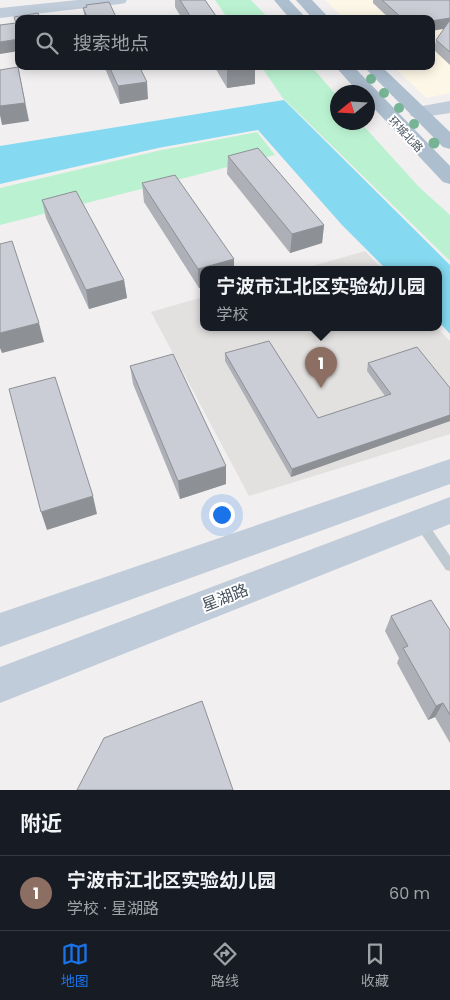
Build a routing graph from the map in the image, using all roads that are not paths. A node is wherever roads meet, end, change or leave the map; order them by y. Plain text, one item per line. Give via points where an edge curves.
1 (49, 0) edge
2 (120, 0) edge
3 (281, 0) edge
4 (303, 0) edge
5 (0, 5) edge
6 (0, 13) edge
7 (294, 15) edge
8 (318, 15) edge
9 (347, 70) edge
10 (375, 70) edge
11 (450, 106) edge
12 (418, 112) junction
13 (450, 143) edge
14 (450, 178) edge
15 (450, 472) edge
16 (435, 516) edge
17 (450, 566) edge
18 (0, 630) edge
19 (0, 685) edge

1 - 5 street
2 - 6 street
3 - 7 main road
4 - 8 main road
9 - 14 main road, 环城北路
10 - 12 main road, 环城北路
11 - 12 street
12 - 13 main road, 环城北路
15 - 18 street
16 - 17 lane
16 - 19 street, 星湖路

